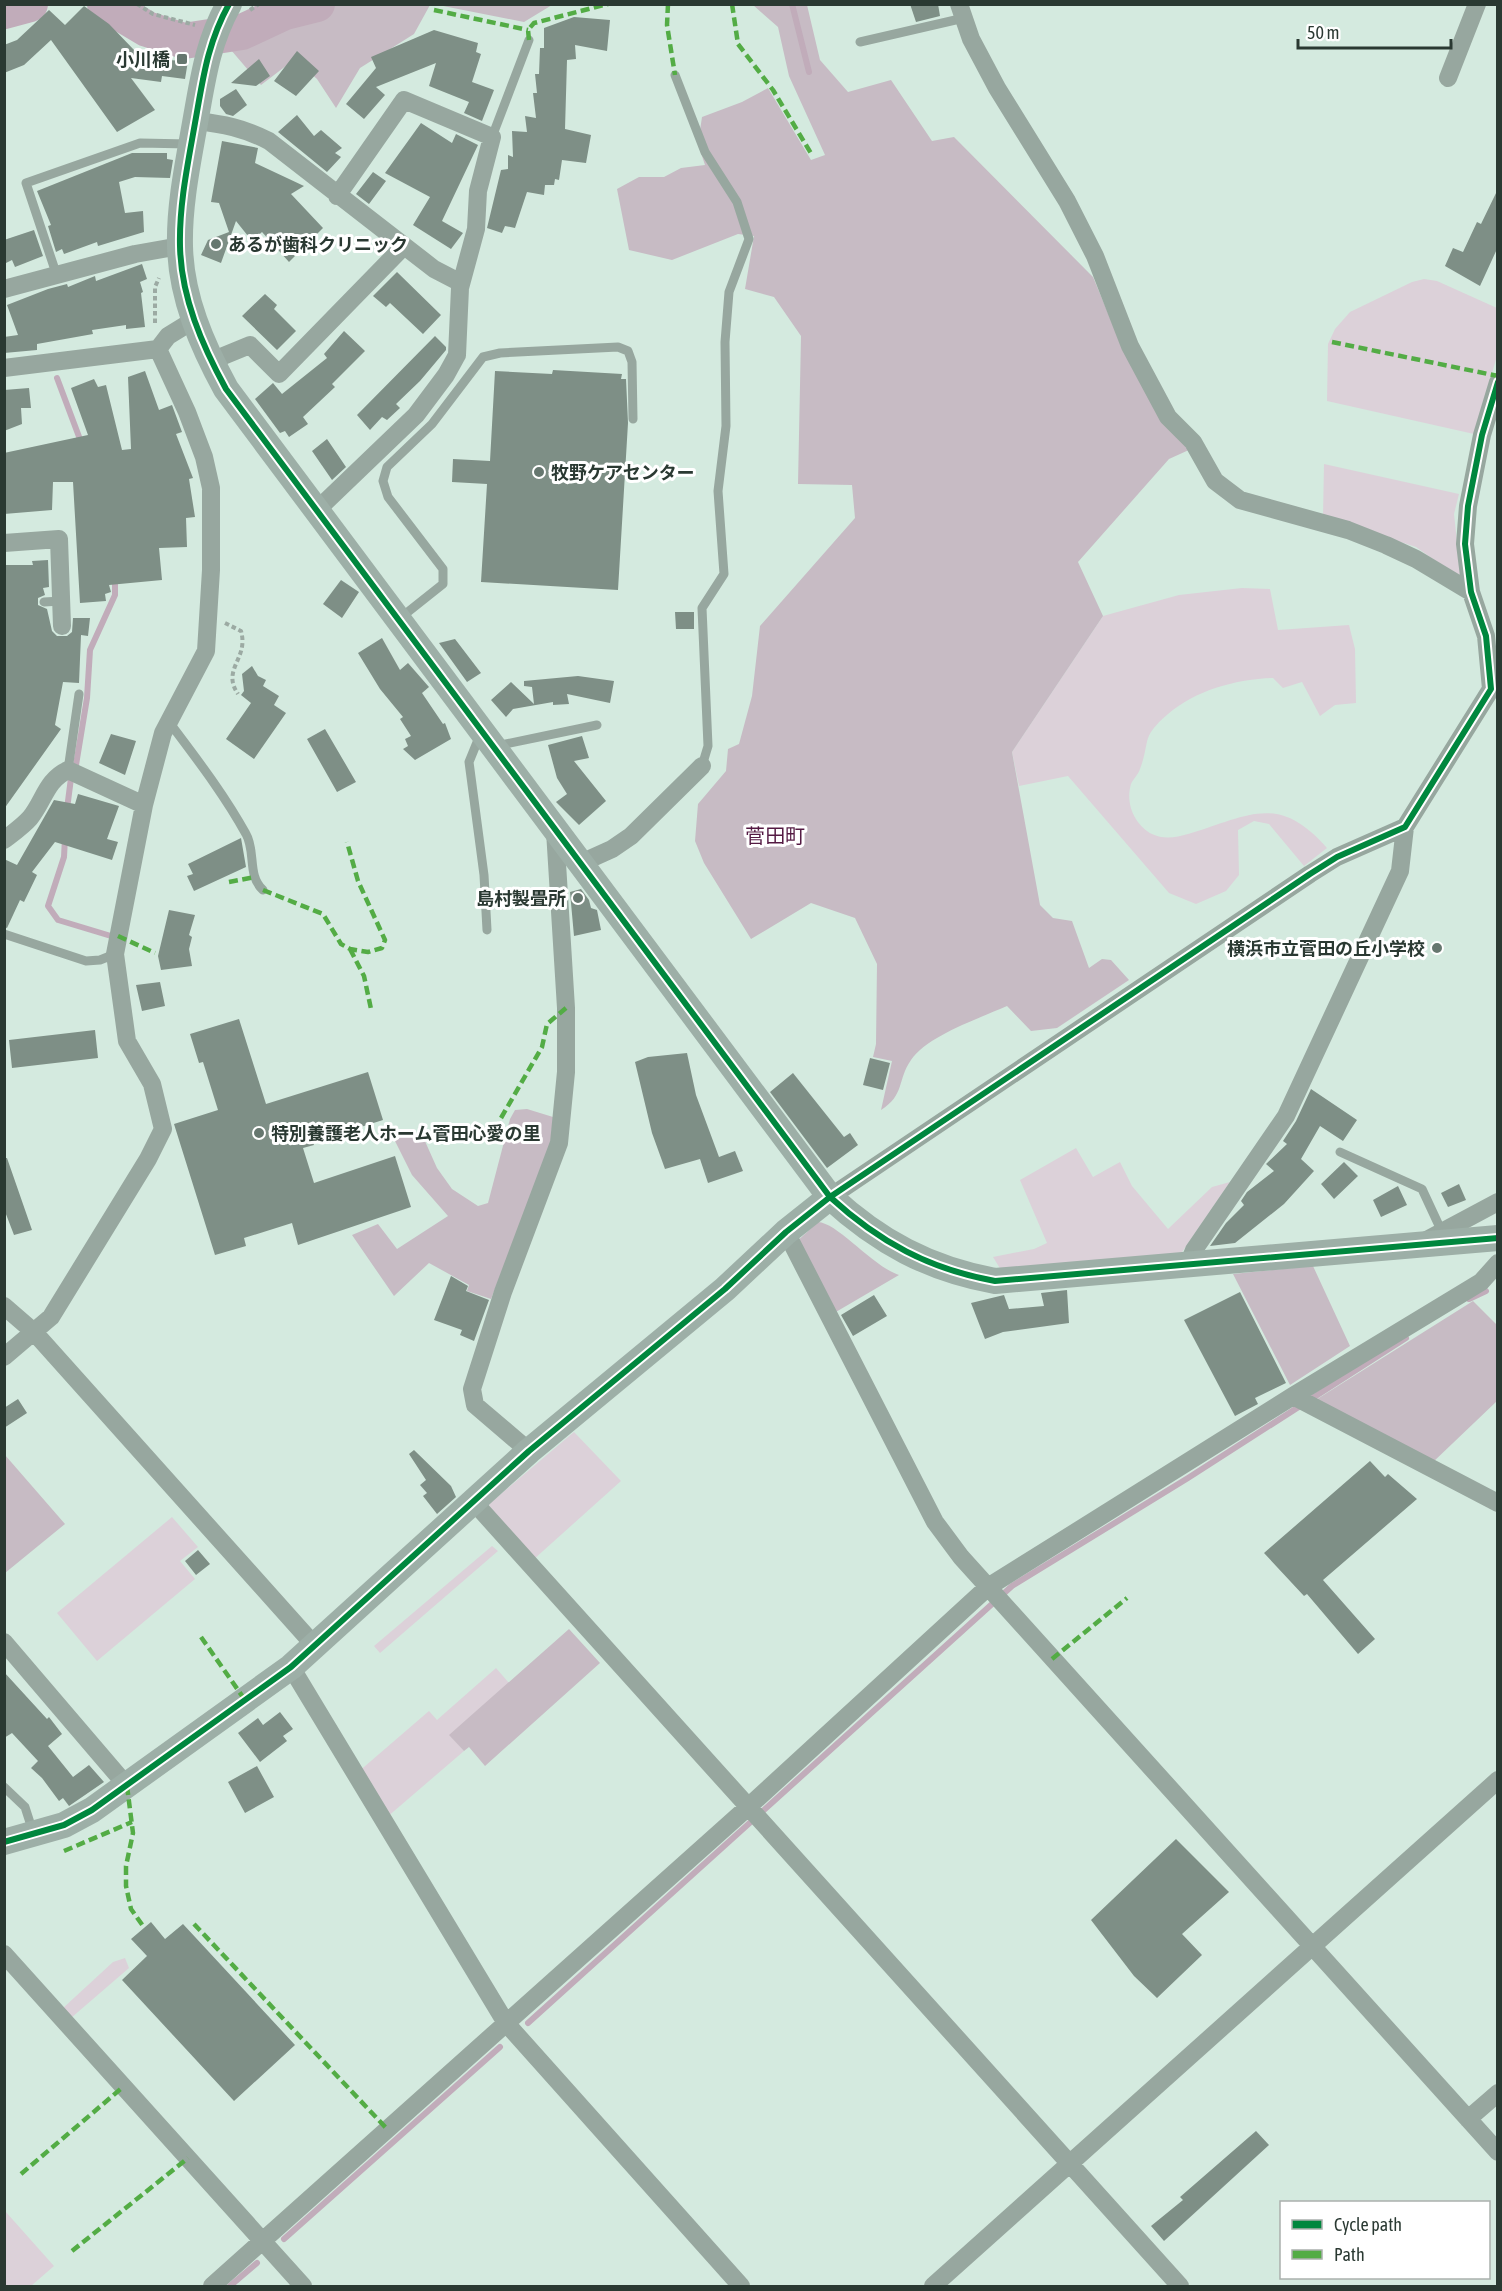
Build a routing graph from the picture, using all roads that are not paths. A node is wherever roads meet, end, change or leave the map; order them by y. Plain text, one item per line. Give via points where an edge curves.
1 (1478, 4) edge
2 (961, 11) edge
3 (224, 15) edge
4 (529, 40) dead end
5 (860, 42) dead end
6 (675, 75) dead end
7 (1448, 78) dead end
8 (194, 133) junction
9 (492, 137) junction
10 (337, 196) junction
11 (180, 246) junction
12 (404, 246) junction
13 (57, 276) junction
14 (461, 283) junction
15 (4, 290) edge
16 (194, 320) junction
17 (159, 347) junction
18 (211, 361) junction
19 (4, 368) edge
20 (1497, 382) edge
21 (633, 419) dead end
22 (317, 510) junction
23 (4, 543) edge
24 (1471, 592) junction
25 (399, 619) junction
26 (62, 626) dead end
27 (1493, 693) edge
28 (79, 694) dead end
29 (169, 722) junction
30 (597, 725) dead end
31 (487, 739) junction
32 (702, 766) joint
33 (68, 770) junction
34 (144, 805) junction
35 (1405, 827) junction
36 (555, 829) junction
37 (4, 840) edge
38 (581, 863) junction
39 (263, 890) dead end
40 (487, 930) dead end
41 (4, 933) edge
42 (115, 954) junction
43 (1340, 1152) dead end
44 (830, 1197) junction
45 (1497, 1202) edge
46 (786, 1232) junction
47 (1442, 1232) junction
48 (1497, 1238) edge
49 (1416, 1246) junction
50 (1497, 1263) edge
51 (1188, 1265) junction
52 (4, 1306) edge
53 (34, 1332) junction
54 (4, 1357) edge
55 (1293, 1396) junction
56 (529, 1450) junction
57 (472, 1500) junction
58 (1497, 1503) edge
59 (988, 1587) junction
60 (4, 1642) edge
61 (315, 1646) junction
62 (291, 1667) junction
63 (1497, 1780) edge
64 (127, 1786) junction
65 (4, 1787) edge
66 (747, 1808) junction
67 (34, 1834) junction
68 (4, 1842) edge
69 (1312, 1946) junction
70 (4, 1954) edge
71 (506, 2024) junction
72 (1497, 2093) edge
73 (1468, 2119) junction
74 (1497, 2152) edge
75 (1070, 2164) junction
76 (263, 2241) junction
77 (212, 2286) edge
78 (303, 2286) edge
79 (741, 2286) edge
80 (933, 2286) edge
81 (1180, 2286) edge

1 - 7 street
2 - 5 lane
2 - 24 street via 997,88 1067,201 1095,256 1130,346 1168,417 1193,442 1215,481 1240,500 1348,530 1386,545
3 - 8 street via 207,52
4 - 9 lane
6 - 32 lane via 705,152 737,202 749,239 729,292 726,426 718,491 724,574 702,608 708,746
8 - 10 street via 230,124 248,130 290,156
8 - 11 street
8 - 13 lane via 140,143 26,183
9 - 10 street via 404,100
9 - 14 street via 478,191 476,229
10 - 12 street
11 - 13 street
11 - 16 street
12 - 14 street
12 - 18 street via 279,374 250,345
13 - 15 street
14 - 22 street via 457,355 447,375 416,415
16 - 17 street
16 - 18 street
17 - 19 street
17 - 29 street via 192,423 211,488 206,651
18 - 22 street via 226,389
20 - 24 street via 1468,506 1465,544
21 - 25 lane via 632,362 628,351 618,347 500,352 483,357 432,424 387,467 383,481 388,497 443,569 443,584
22 - 25 street
23 - 26 street via 59,539 52,602
24 - 27 street via 1486,636
25 - 31 street
27 - 35 street
28 - 33 lane
29 - 34 street
29 - 39 lane via 248,836 257,885
30 - 31 lane
31 - 36 street
31 - 40 lane via 469,762
32 - 38 street via 631,836
33 - 34 street
33 - 37 street via 46,789 30,818
34 - 42 street
35 - 44 street via 1337,857 1310,874
35 - 51 street via 1400,871 1286,1116 1194,1250
36 - 38 street
36 - 56 street via 566,1008 566,1072 559,1143 503,1292 472,1389 475,1405
38 - 44 street
41 - 42 lane via 86,961
42 - 53 street via 127,1041 152,1084 163,1129 51,1317
43 - 47 lane via 1422,1189
44 - 46 street
44 - 51 street via 871,1233 920,1259 967,1276 995,1281 1035,1280
45 - 47 street
46 - 56 street via 716,1296
46 - 59 street via 935,1522
47 - 49 street
48 - 49 street
49 - 51 street
50 - 55 street via 1481,1282
52 - 53 street
53 - 54 street
53 - 61 street
55 - 58 street
55 - 59 street
56 - 57 street
57 - 61 street
57 - 66 street
59 - 66 street
59 - 69 street
60 - 64 street
61 - 62 street
62 - 64 street
62 - 71 street
63 - 69 street
64 - 67 street via 63,1825
65 - 67 lane via 25,1807
66 - 71 street
66 - 75 street
67 - 68 street
69 - 73 street
69 - 75 street
70 - 76 street
71 - 76 street
71 - 79 street
72 - 73 street
73 - 74 street
75 - 80 street
75 - 81 street
76 - 77 street
76 - 78 street

